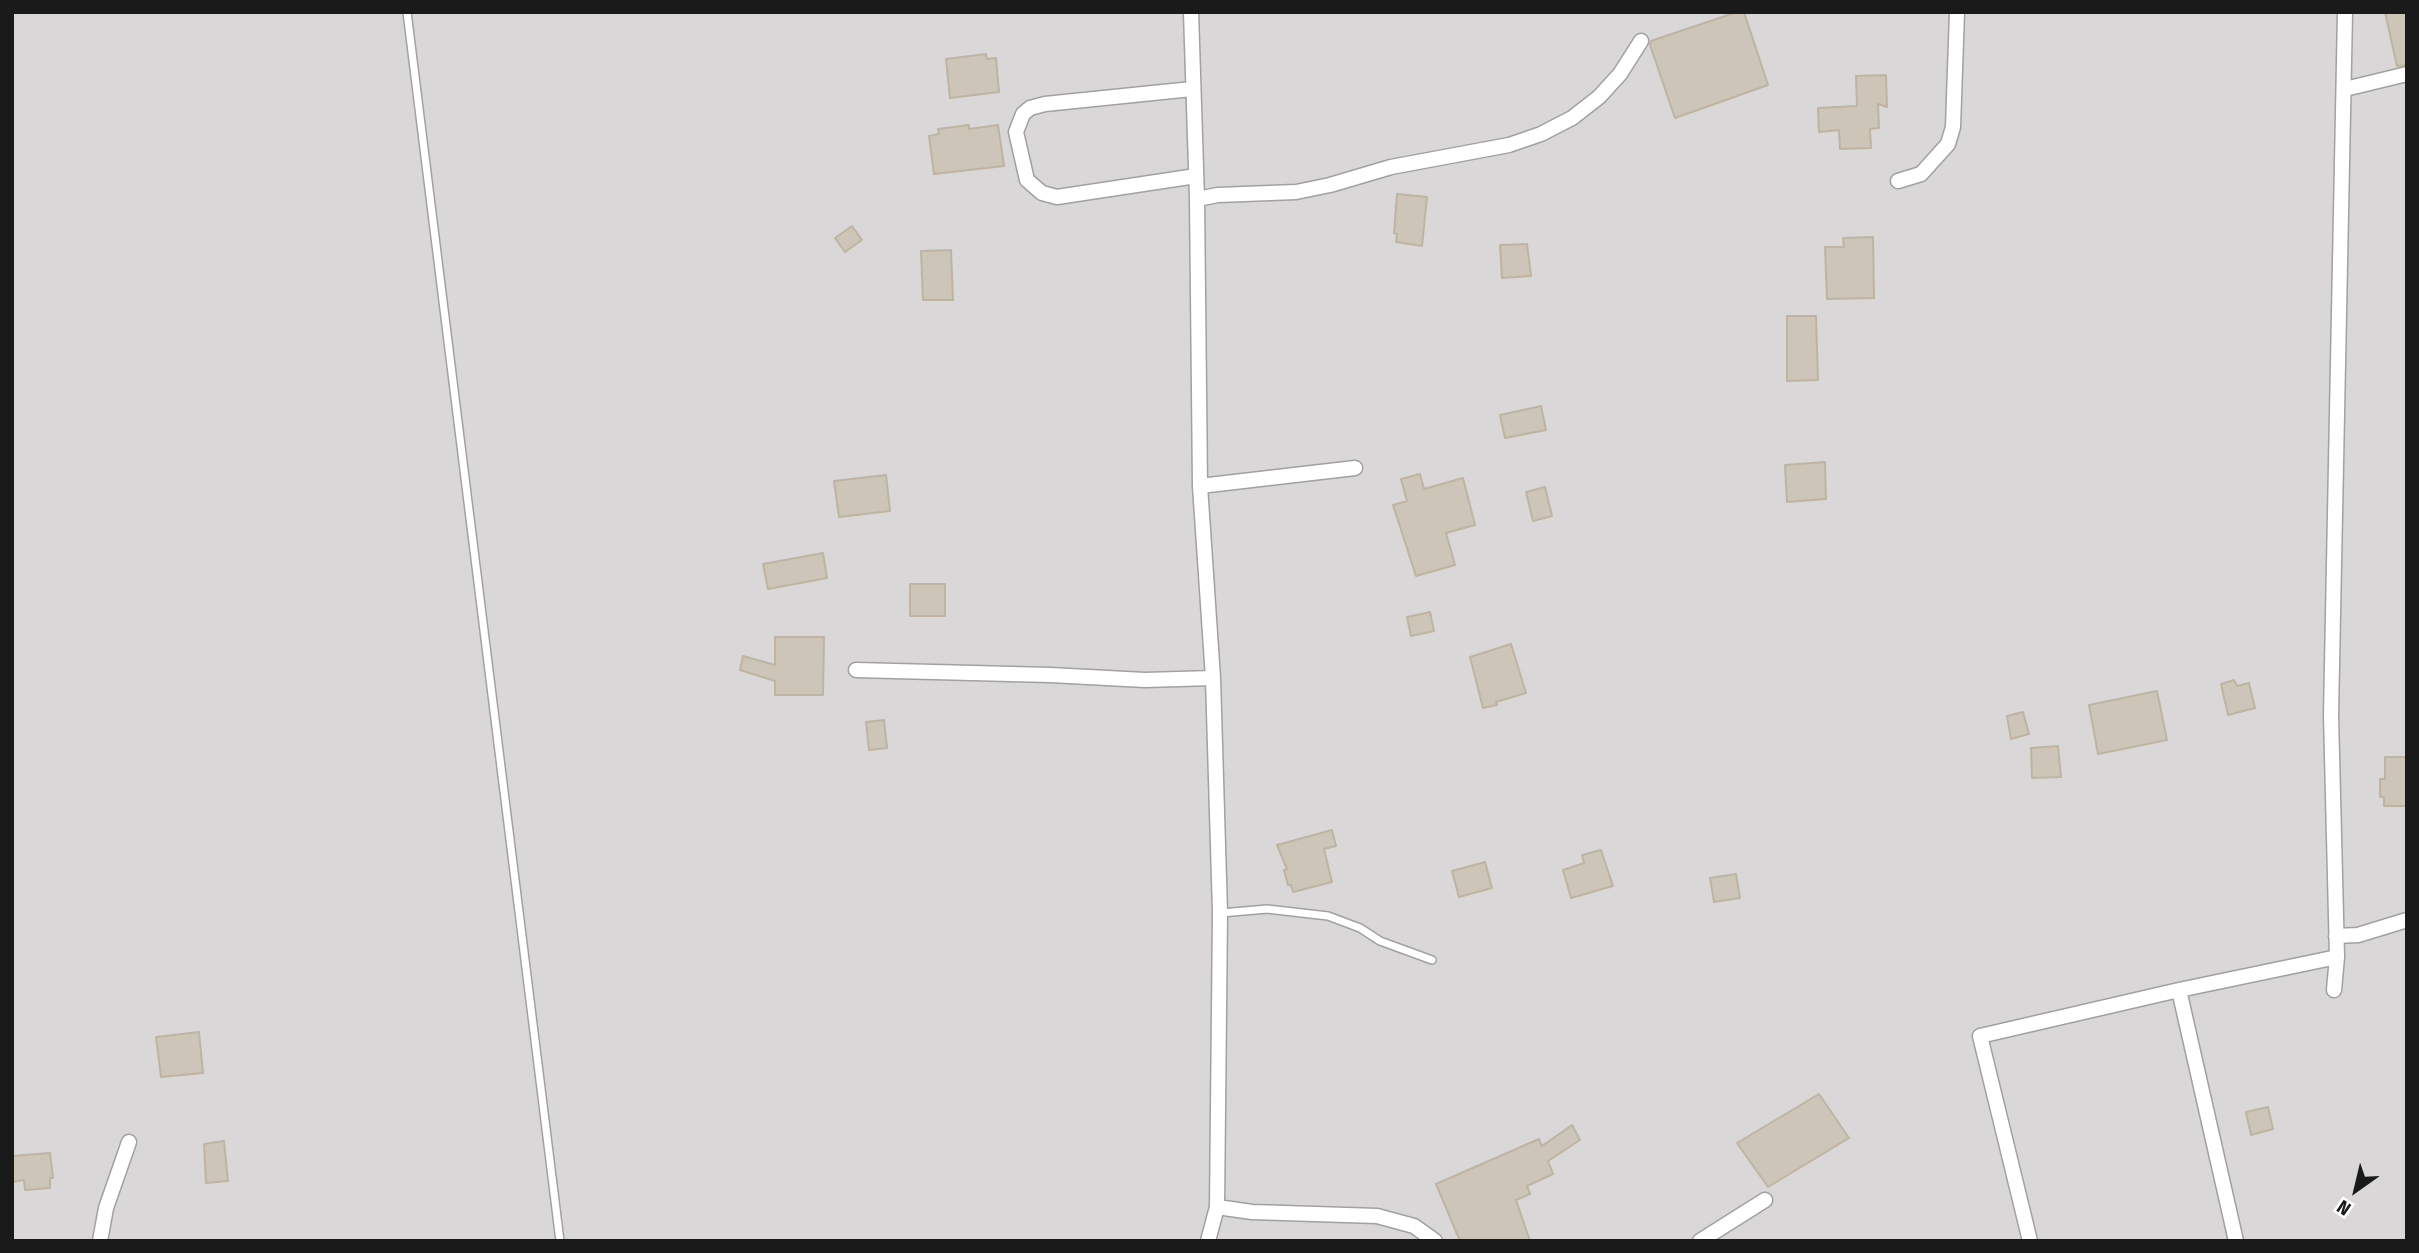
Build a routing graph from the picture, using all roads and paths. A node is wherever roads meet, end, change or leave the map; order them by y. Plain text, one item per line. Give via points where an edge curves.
1 (407, 12) edge
2 (1191, 12) edge
3 (1956, 12) edge
4 (2345, 12) edge
5 (1641, 41) dead end
6 (2407, 75) edge
7 (1192, 89) junction
8 (2345, 89) junction
9 (1196, 176) junction
10 (1898, 181) dead end
11 (1197, 199) junction
12 (1355, 468) dead end
13 (1200, 486) junction
14 (856, 670) dead end
15 (1213, 678) junction
16 (1220, 913) junction
17 (2407, 920) edge
18 (2336, 936) junction
19 (2337, 957) junction
20 (1432, 960) dead end
21 (2179, 990) junction
22 (2334, 990) dead end
23 (129, 1142) dead end
24 (1765, 1200) dead end
25 (1217, 1207) junction
26 (100, 1241) edge
27 (559, 1241) edge
28 (1208, 1241) edge
29 (1435, 1241) edge
30 (1700, 1241) edge
31 (2030, 1241) edge
32 (2236, 1241) edge

1 - 27 lane
2 - 7 street
3 - 10 street via 1953,127 1948,144 1921,174
4 - 8 street
5 - 11 street via 1598,97 1541,134 1296,192
6 - 8 street
7 - 9 street
7 - 9 street via 1045,104 1023,114 1016,132 1027,180 1042,193 1057,197
8 - 18 street via 2331,715
9 - 11 street
11 - 13 street
12 - 13 street
13 - 15 street
14 - 15 street via 1145,680
15 - 16 street
16 - 20 lane via 1267,909 1328,916
16 - 25 street
17 - 18 street via 2358,935
18 - 19 street
19 - 21 street
19 - 22 street
21 - 31 street via 1980,1036
21 - 32 street
23 - 26 street via 106,1208
24 - 30 street
25 - 28 street
25 - 29 street via 1377,1216 1414,1226

